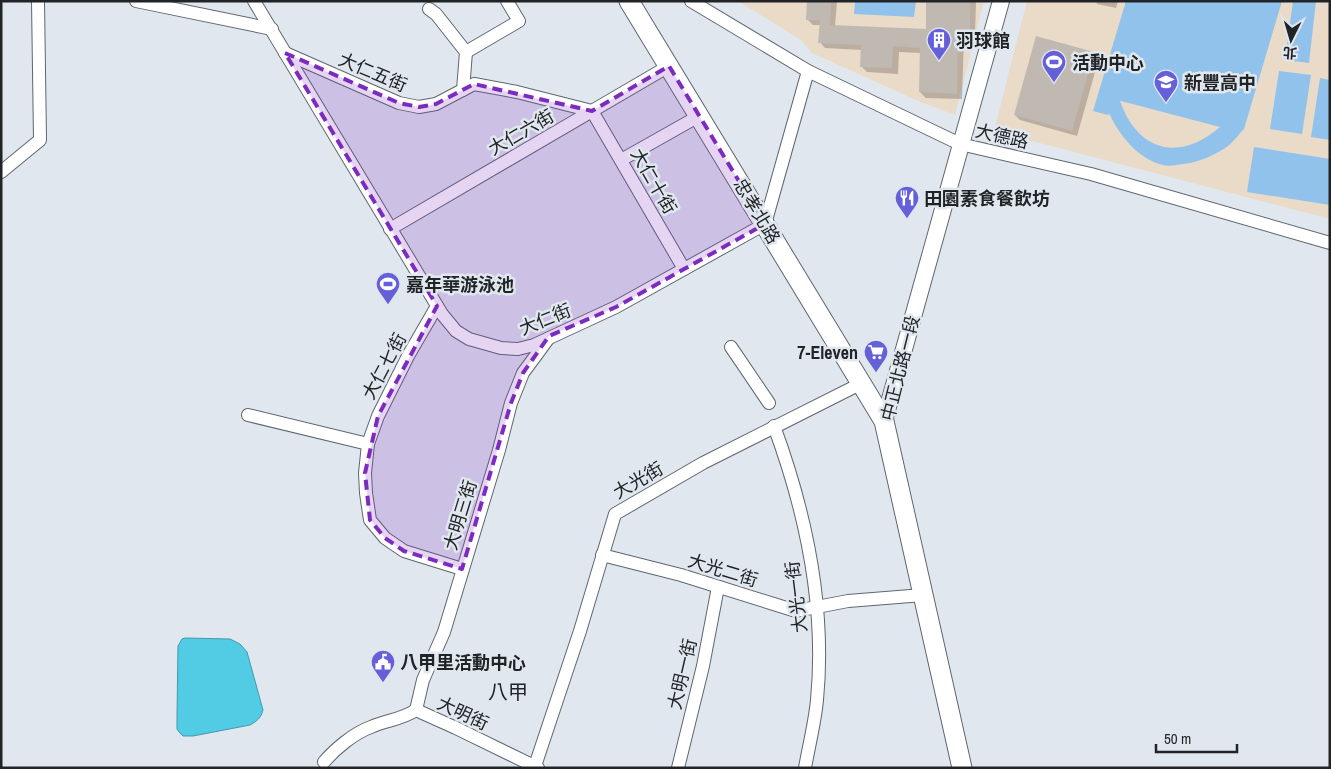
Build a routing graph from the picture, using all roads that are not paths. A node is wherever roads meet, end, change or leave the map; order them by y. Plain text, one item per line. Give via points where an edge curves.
1 (38, 1) edge
2 (136, 1) edge
3 (254, 1) edge
4 (507, 1) edge
5 (629, 1) edge
6 (691, 1) edge
7 (1001, 1) edge
8 (429, 9) dead end
9 (272, 29) junction
10 (466, 52) junction
11 (285, 53) junction
12 (669, 66) junction
13 (808, 71) junction
14 (463, 90) junction
15 (592, 111) junction
16 (699, 116) junction
17 (960, 144) junction
18 (621, 160) junction
19 (1, 172) edge
20 (765, 224) junction
21 (390, 229) junction
22 (1330, 243) edge
23 (684, 269) junction
24 (437, 306) junction
25 (549, 336) junction
26 (731, 347) dead end
27 (862, 383) junction
28 (769, 403) dead end
29 (248, 415) dead end
30 (884, 421) junction
31 (774, 426) junction
32 (368, 444) junction
33 (602, 554) junction
34 (462, 569) junction
35 (718, 586) junction
36 (923, 595) junction
37 (818, 607) junction
38 (416, 710) junction
39 (324, 762) dead end
40 (536, 767) edge
41 (678, 768) edge
42 (805, 768) edge
43 (962, 768) edge

1 - 19 street via 40,140
2 - 9 street
3 - 9 street, 大仁街
4 - 10 street via 519,21
5 - 12 main road, 忠孝北路
6 - 13 street, 大德路
7 - 17 street, 中正北路一段
8 - 10 street
9 - 11 street, 大仁街
10 - 14 street
11 - 14 street, 大仁五街 via 399,103 418,107 436,104
11 - 21 street, 大仁街
12 - 15 street, 大仁六街
12 - 16 main road, 忠孝北路
13 - 17 street, 大德路
13 - 20 street
14 - 15 street, 大仁五街 via 474,84
15 - 18 street, 大仁十街
15 - 21 street, 大仁六街
16 - 18 street
16 - 20 main road, 忠孝北路
17 - 22 street, 大德路 via 1091,174
17 - 30 street, 中正北路一段
18 - 23 street, 大仁十街
20 - 23 street, 大仁街
20 - 27 main road, 忠孝北路
21 - 24 street, 大仁街
23 - 25 street, 大仁街 via 616,307
24 - 25 street, 大仁街 via 456,331 488,345 518,349
24 - 32 street, 大仁七街 via 389,393
25 - 34 street, 大明三街 via 523,373 511,403
26 - 28 street
27 - 30 main road, 忠孝北路
27 - 31 street, 大光街
29 - 32 street
30 - 36 main road, 中正北路一段
31 - 33 street, 大光街 via 615,514
31 - 37 street, 大光一街 via 790,470 813,570
32 - 34 street, 大仁七街 via 365,473 370,520 384,538 404,551
33 - 35 street, 大光二街
33 - 40 street, 大光街
34 - 38 street, 大明三街 via 441,641 423,680
35 - 37 street, 大光二街 via 796,611
35 - 41 street, 大明一街 via 703,666
36 - 37 street, 大光二街 via 848,601
36 - 43 main road, 中正北路一段
37 - 42 street, 大光一街 via 820,656 817,698
38 - 39 street, 大明街 via 406,717 370,727 334,750
38 - 40 street, 大明街

